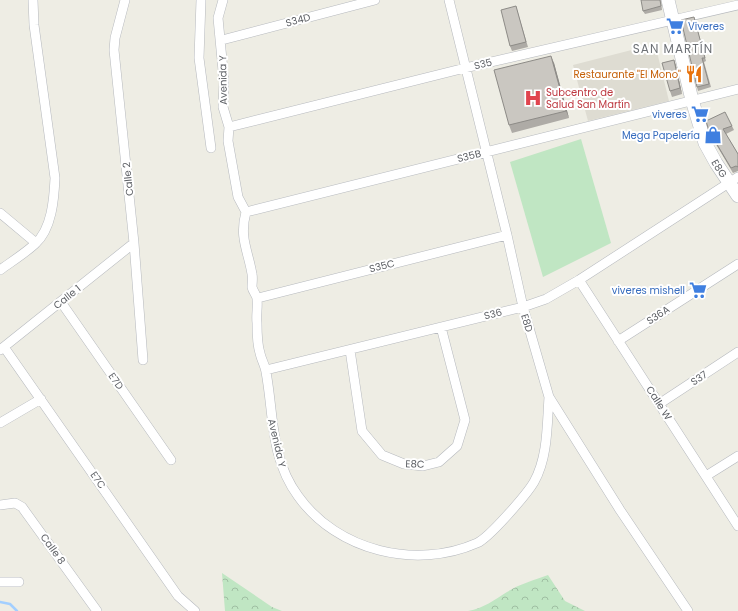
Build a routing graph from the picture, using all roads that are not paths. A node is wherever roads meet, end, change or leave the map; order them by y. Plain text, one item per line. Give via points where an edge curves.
1 (33, 0) edge
2 (125, 0) edge
3 (201, 0) edge
4 (223, 0) edge
5 (375, 0) edge
6 (449, 0) edge
7 (668, 0) edge
8 (738, 5) edge
9 (672, 19) junction
10 (222, 40) junction
11 (465, 68) junction
12 (738, 89) edge
13 (692, 100) junction
14 (229, 127) junction
15 (211, 148) dead end
16 (486, 151) junction
17 (733, 180) edge
18 (738, 196) edge
19 (246, 212) junction
20 (0, 213) edge
21 (507, 235) junction
22 (36, 243) junction
23 (134, 243) junction
24 (738, 264) edge
25 (0, 270) edge
26 (579, 280) junction
27 (258, 298) junction
28 (61, 302) junction
29 (523, 307) junction
30 (441, 327) junction
31 (618, 341) junction
32 (2, 348) edge
33 (350, 350) junction
34 (738, 352) edge
35 (143, 360) dead end
36 (266, 370) junction
37 (549, 397) junction
38 (41, 399) junction
39 (659, 404) junction
40 (0, 423) edge
41 (738, 456) edge
42 (171, 460) dead end
43 (706, 476) junction
44 (0, 505) edge
45 (738, 526) edge
46 (0, 582) edge
47 (20, 582) dead end
48 (97, 611) edge
49 (195, 611) edge
50 (688, 611) edge

1 - 22 street via 34,26 55,178 55,193 49,220
2 - 23 street, Calle 2 via 114,50
3 - 15 street via 199,58
4 - 10 street, Avenida Y via 218,18
5 - 10 street, S34D
6 - 11 street, E8D
7 - 9 street, E8G
8 - 9 street, S35
9 - 11 street, S35
9 - 13 street, E8G
10 - 14 street, Avenida Y via 223,107
11 - 14 street, S35
11 - 16 street, E8D
12 - 13 street, S35B
13 - 16 street, S35B
13 - 17 street, E8G via 705,143 716,163
14 - 19 street, Avenida Y via 228,141 238,197
16 - 19 street, S35B
16 - 21 street, E8D
17 - 18 street, E8G
17 - 26 street, S36
19 - 27 street, Avenida Y via 242,227 243,244 252,274 252,289
20 - 22 street
21 - 27 street, S35C
21 - 29 street, E8D
22 - 25 street
23 - 28 street, Calle 1
23 - 35 street, Calle 2
24 - 31 street, S36A
26 - 29 street, S36 via 546,299
26 - 31 street, Calle W
27 - 36 street, Avenida Y via 256,322 260,352
28 - 32 street, Calle 1
28 - 42 street, E7D
29 - 30 street, S36
29 - 37 street, E8D
30 - 33 street, S36
30 - 33 street, E8C via 465,420 457,446 439,462 423,466 404,464 382,455 362,431
31 - 39 street, Calle W
32 - 38 street, E7C
33 - 36 street, S36
34 - 39 street, S37
36 - 37 street, Avenida Y via 272,430 283,470 297,496 314,516 342,536 380,552 414,555 450,552 479,542 510,513 534,482 543,459
37 - 50 street, E8D via 620,510
38 - 40 street
38 - 49 street, E7C via 178,596
39 - 43 street, Calle W
41 - 43 street
43 - 45 street, Calle W
44 - 48 street, Calle 8 via 15,503 22,507
46 - 47 street

